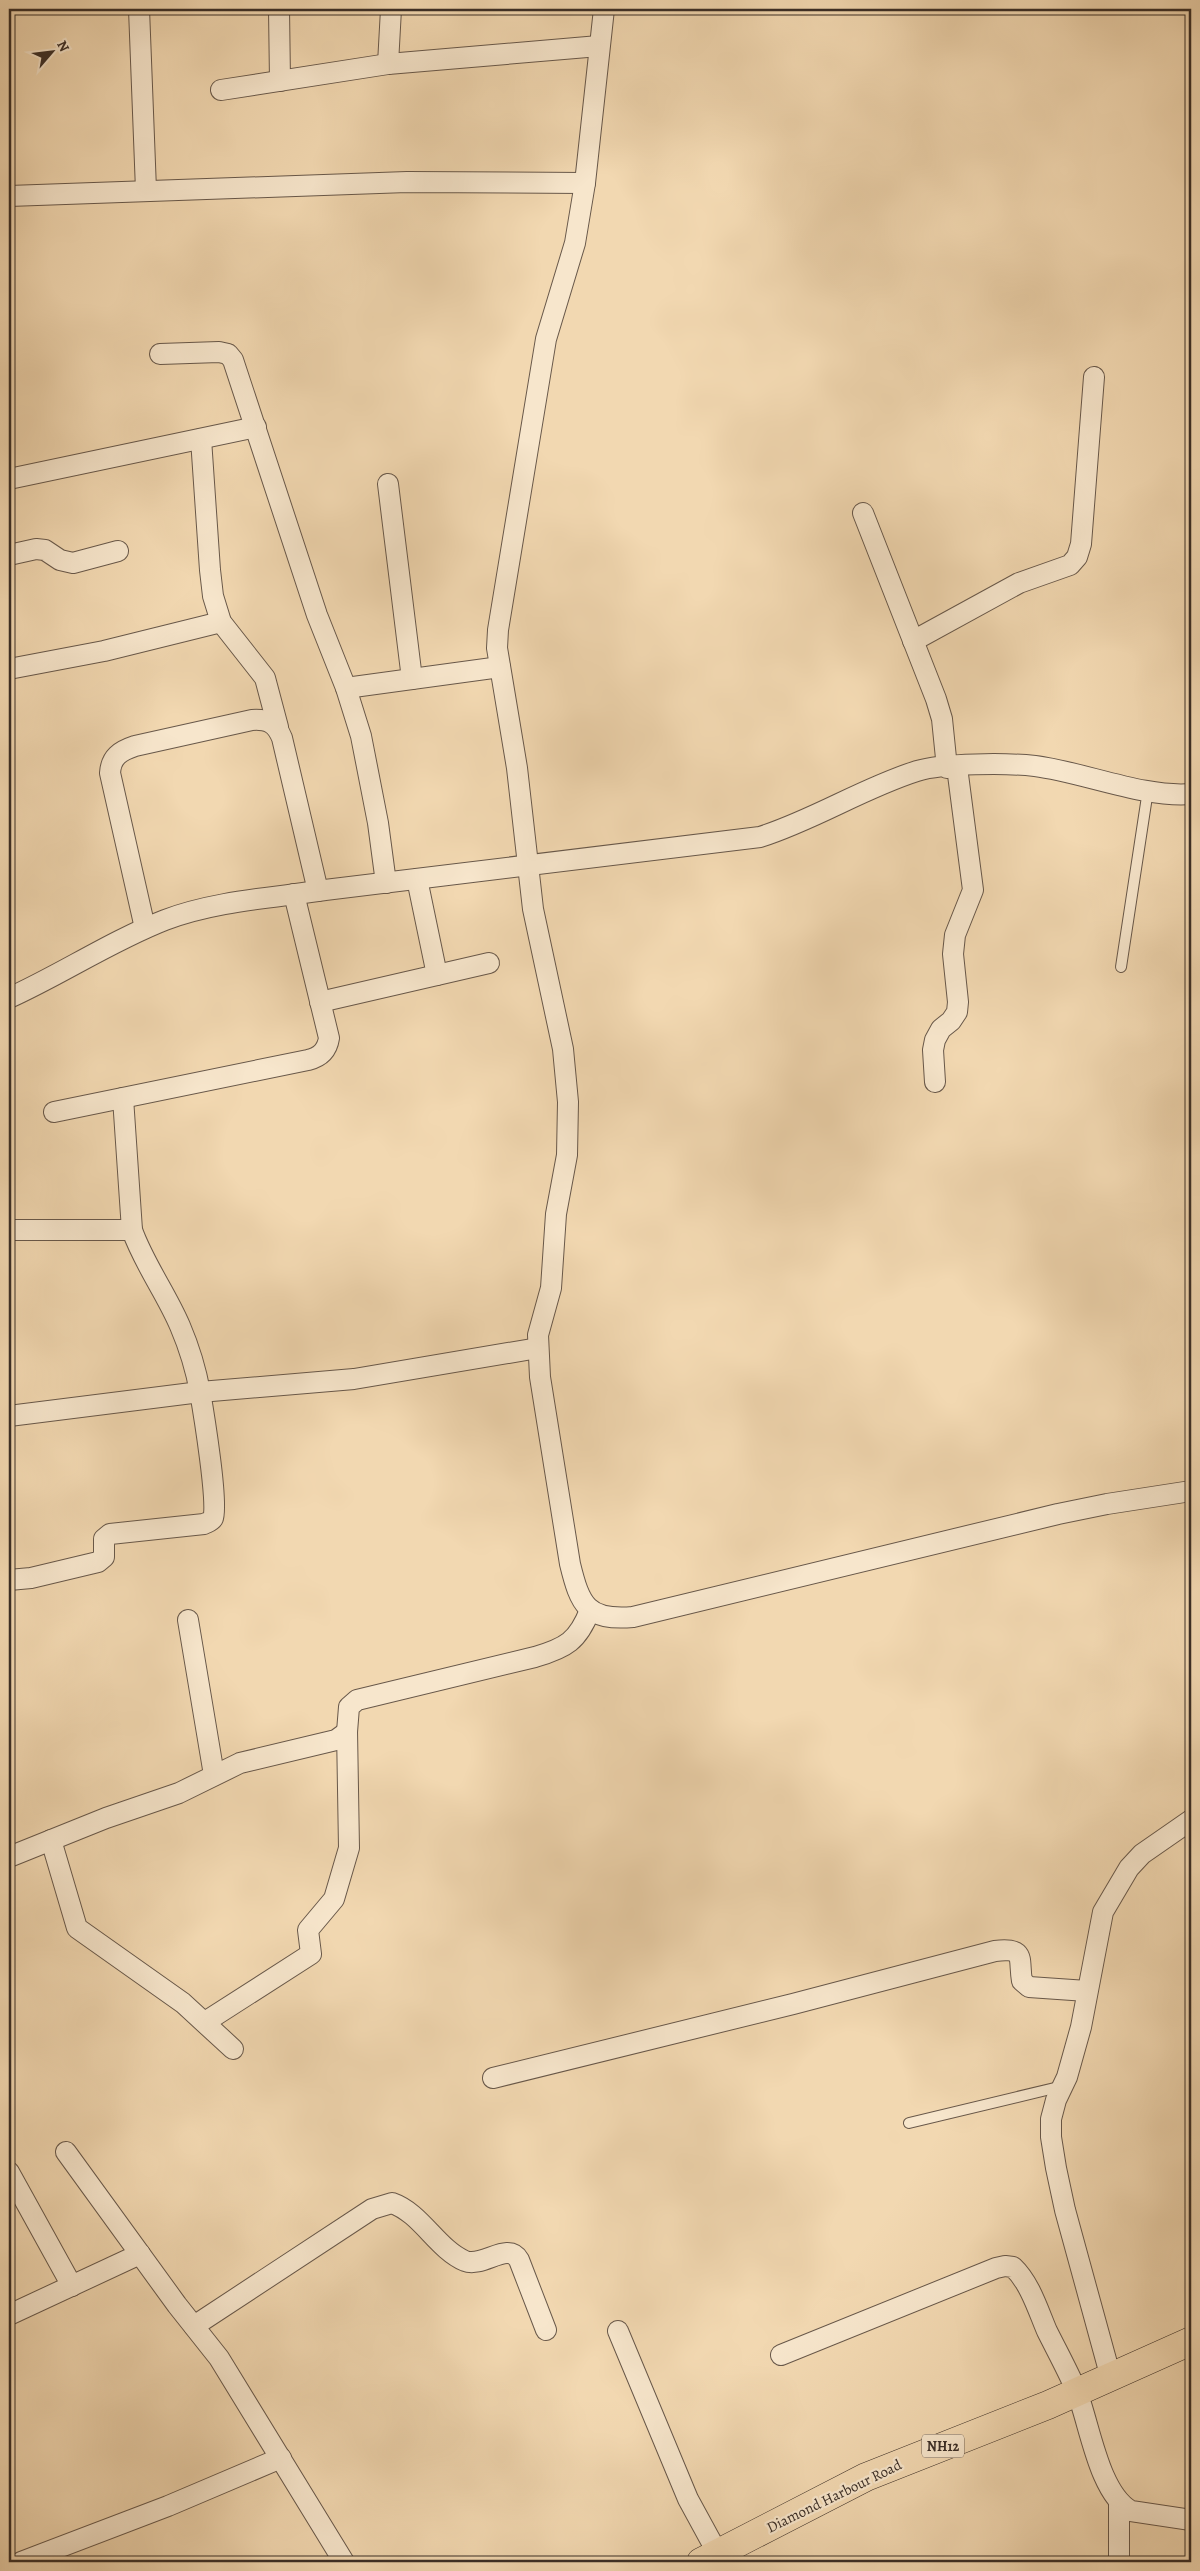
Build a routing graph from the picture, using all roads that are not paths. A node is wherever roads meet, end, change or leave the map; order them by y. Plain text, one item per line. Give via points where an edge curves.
1 (139, 9) edge
2 (280, 9) edge
3 (391, 9) edge
4 (604, 9) edge
5 (599, 46) junction
6 (388, 64) junction
7 (280, 81) junction
8 (221, 90) dead end
9 (585, 183) junction
10 (146, 190) junction
11 (9, 196) edge
12 (160, 354) dead end
13 (1094, 377) dead end
14 (256, 427) junction
15 (201, 438) junction
16 (9, 480) edge
17 (388, 484) dead end
18 (863, 512) dead end
19 (118, 551) dead end
20 (9, 555) edge
21 (221, 622) junction
22 (913, 641) junction
23 (500, 667) junction
24 (9, 669) edge
25 (412, 679) junction
26 (346, 688) junction
27 (278, 728) junction
28 (952, 767) junction
29 (1148, 790) junction
30 (1191, 794) edge
31 (527, 866) junction
32 (417, 880) junction
33 (386, 883) junction
34 (318, 891) junction
35 (294, 894) junction
36 (145, 928) junction
37 (489, 963) dead end
38 (1121, 967) dead end
39 (437, 975) junction
40 (9, 998) edge
41 (320, 1002) junction
42 (935, 1082) dead end
43 (123, 1098) junction
44 (54, 1112) dead end
45 (9, 1230) edge
46 (132, 1230) junction
47 (538, 1348) junction
48 (200, 1392) junction
49 (9, 1416) edge
50 (1191, 1491) edge
51 (9, 1580) edge
52 (590, 1610) junction
53 (188, 1620) dead end
54 (347, 1730) junction
55 (214, 1775) junction
56 (1191, 1820) edge
57 (51, 1840) junction
58 (9, 1857) edge
59 (1087, 1991) junction
60 (205, 2022) junction
61 (233, 2048) dead end
62 (493, 2078) dead end
63 (1063, 2086) junction
64 (908, 2124) dead end
65 (66, 2152) dead end
66 (9, 2172) edge
67 (140, 2254) junction
68 (72, 2286) junction
69 (9, 2315) edge
70 (194, 2326) junction
71 (546, 2330) dead end
72 (618, 2331) dead end
73 (1191, 2341) edge
74 (781, 2355) dead end
75 (1110, 2378) junction
76 (1077, 2392) junction
77 (281, 2458) junction
78 (1119, 2502) junction
79 (1191, 2520) edge
80 (710, 2558) edge
81 (21, 2562) edge
82 (344, 2562) edge
83 (1120, 2562) edge

1 - 10 street
2 - 7 street
3 - 6 street
4 - 5 street
5 - 6 street
5 - 9 street
6 - 7 street
7 - 8 street
9 - 10 street via 407,182
9 - 23 street via 575,243 546,340 498,630
10 - 11 street
12 - 14 street via 228,354 239,374
13 - 22 street via 1081,544 1077,557 1070,565 1019,583
14 - 15 street
14 - 26 street via 317,615
15 - 16 street
15 - 21 street via 212,588
17 - 25 street
18 - 22 street
19 - 20 street via 73,563 60,560 45,550
21 - 24 street via 104,651
21 - 27 street via 265,678
22 - 28 street via 940,712
23 - 25 street
23 - 31 street via 517,768
25 - 26 street
26 - 33 street via 361,736
27 - 34 street
27 - 36 street via 262,719 252,720 135,746 114,758 110,773
28 - 29 street via 1035,766
28 - 31 street via 919,771 760,837
28 - 42 street via 972,890 955,935 958,1007 935,1040
29 - 30 street
29 - 38 lane
31 - 32 street
31 - 47 street via 563,1050 568,1102 567,1155 556,1214 551,1288 540,1325
32 - 33 street
32 - 39 street
33 - 34 street
34 - 35 street
35 - 36 street via 193,912
35 - 41 street
36 - 40 street
37 - 39 street
39 - 41 street
41 - 43 street via 328,1038 327,1046 316,1058
43 - 44 street
43 - 46 street
45 - 46 street
46 - 48 street via 180,1326
47 - 48 street via 354,1379
47 - 52 street via 570,1564 578,1595
48 - 49 street
48 - 51 street via 214,1505 214,1517 210,1522 116,1532 104,1539 104,1557 98,1562
50 - 52 street via 1058,1514 633,1617 609,1618
52 - 54 street via 578,1636 554,1651 357,1700 349,1707
53 - 55 street
54 - 55 street via 336,1740 240,1763
54 - 60 street via 349,1848 334,1898 308,1930 311,1954
55 - 57 street via 179,1793
56 - 59 street via 1142,1854 1115,1889 1103,1912
57 - 58 street
57 - 60 street via 77,1928
59 - 62 street via 1024,1985 1021,1958 1015,1951 1004,1950
59 - 63 street via 1081,2027
60 - 61 street
63 - 64 lane
63 - 75 street via 1051,2119 1051,2137 1056,2168
65 - 67 street
66 - 68 street
67 - 68 street
67 - 70 street
68 - 69 street
70 - 71 street via 372,2209 392,2203 407,2211 464,2260 477,2262 506,2252 514,2254 520,2260
70 - 77 street via 240,2388
72 - 80 street
73 - 75 highway, Diamond Harbour Road / NH12
74 - 76 street via 1004,2266 1013,2267 1020,2274
75 - 76 highway, Diamond Harbour Road / NH12
76 - 78 street via 1103,2473
76 - 80 highway, Diamond Harbour Road / NH12 via 866,2477
77 - 81 street via 168,2506
77 - 82 street
78 - 79 street via 1140,2514
78 - 83 street

